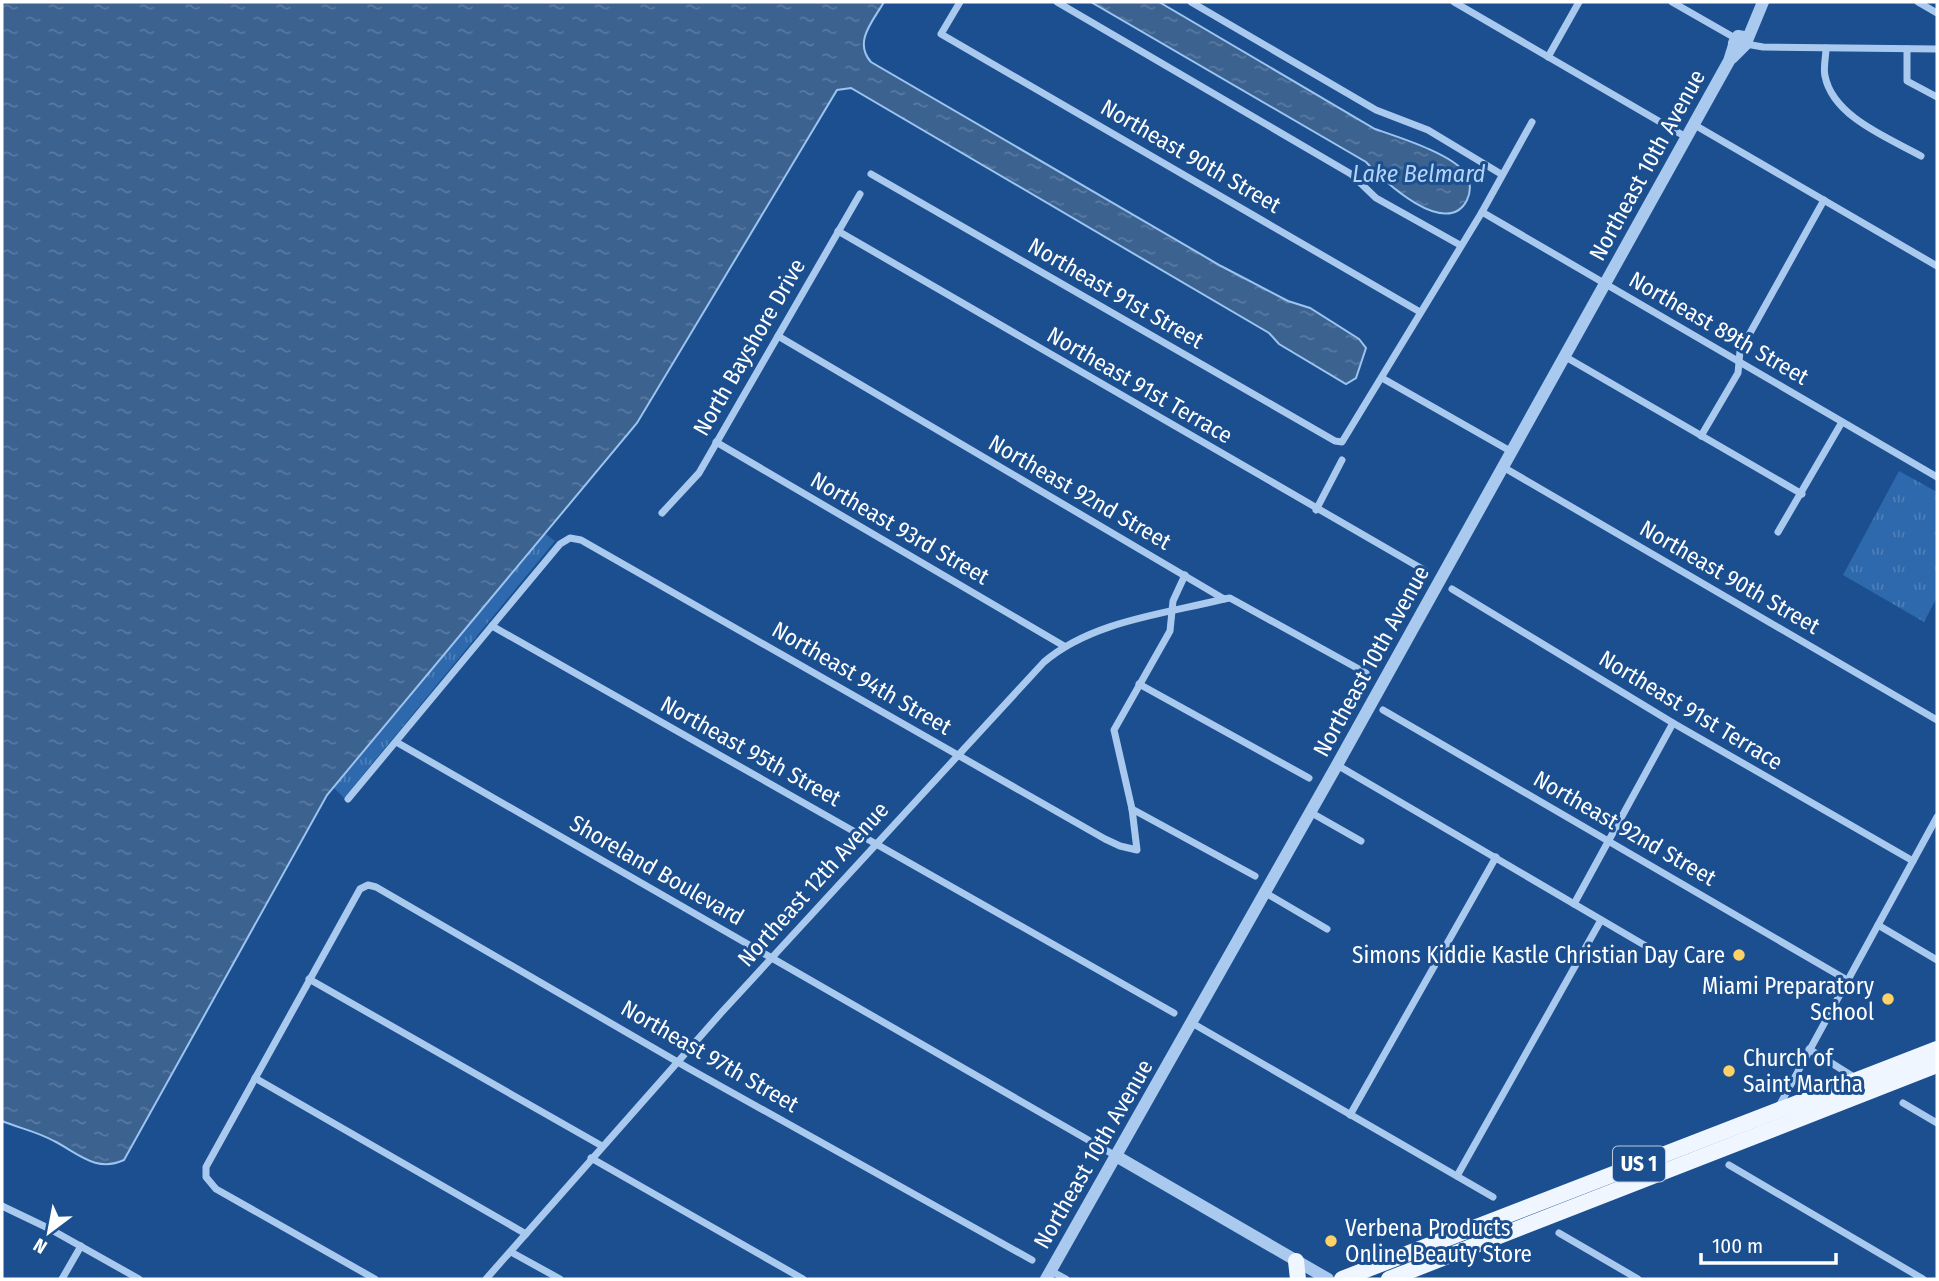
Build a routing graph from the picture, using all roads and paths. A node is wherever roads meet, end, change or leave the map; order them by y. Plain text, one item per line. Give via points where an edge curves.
1 (960, 2) edge
2 (1057, 2) edge
3 (1191, 2) edge
4 (1454, 2) edge
5 (1579, 2) edge
6 (1672, 2) edge
7 (1919, 2) edge
8 (1760, 7) edge
9 (1937, 13) edge
10 (1740, 42) junction
11 (1826, 48) junction
12 (1907, 49) junction
13 (1937, 49) edge
14 (1548, 57) junction
15 (1937, 97) edge
16 (1532, 122) dead end
17 (1693, 124) junction
18 (1686, 137) junction
19 (1921, 156) dead end
20 (871, 174) dead end
21 (1501, 174) junction
22 (860, 194) dead end
23 (1824, 200) junction
24 (1482, 212) junction
25 (838, 231) junction
26 (1460, 245) junction
27 (1937, 266) edge
28 (1605, 284) junction
29 (1420, 312) junction
30 (778, 336) junction
31 (1564, 356) junction
32 (1740, 362) junction
33 (1382, 378) junction
34 (1842, 422) junction
35 (1702, 436) junction
36 (716, 442) junction
37 (1512, 452) junction
38 (1342, 460) dead end
39 (1503, 467) junction
40 (1937, 477) edge
41 (1802, 494) junction
42 (1316, 510) junction
43 (662, 513) dead end
44 (1778, 532) dead end
45 (1424, 570) dead end
46 (1185, 575) junction
47 (1452, 589) dead end
48 (1223, 599) junction
49 (1174, 611) junction
50 (492, 626) junction
51 (1064, 646) junction
52 (1366, 673) dead end
53 (1139, 684) junction
54 (1383, 710) dead end
55 (1937, 720) edge
56 (1673, 723) junction
57 (398, 743) junction
58 (957, 754) junction
59 (1337, 765) junction
60 (1309, 778) dead end
61 (348, 799) dead end
62 (1132, 809) junction
63 (1310, 812) junction
64 (1937, 817) edge
65 (1609, 840) junction
66 (1361, 841) dead end
67 (877, 844) junction
68 (1496, 857) junction
69 (1913, 861) junction
70 (1255, 876) dead end
71 (1264, 892) junction
72 (1574, 904) junction
73 (1601, 920) junction
74 (1878, 925) junction
75 (1327, 929) dead end
76 (1651, 949) dead end
77 (772, 959) junction
78 (1937, 960) edge
79 (309, 979) junction
80 (1846, 980) junction
81 (1174, 1013) dead end
82 (1192, 1023) junction
83 (1808, 1049) junction
84 (1937, 1049) edge
85 (679, 1060) junction
86 (1937, 1066) edge
87 (255, 1078) junction
88 (1858, 1079) junction
89 (1903, 1103) dead end
90 (1777, 1111) junction
91 (1350, 1115) junction
92 (1937, 1123) edge
93 (1759, 1135) junction
94 (602, 1146) junction
95 (1116, 1156) junction
96 (591, 1158) junction
97 (1728, 1165) dead end
98 (1633, 1166) junction
99 (1457, 1176) junction
100 (1611, 1192) junction
101 (1493, 1197) dead end
102 (2, 1206) edge
103 (1559, 1233) dead end
104 (526, 1234) junction
105 (81, 1246) junction
106 (511, 1252) junction
107 (1032, 1260) dead end
108 (1296, 1261) junction
109 (1049, 1275) edge
110 (1393, 1278) edge
111 (62, 1279) edge
112 (139, 1279) edge
113 (375, 1279) edge
114 (486, 1279) edge
115 (560, 1279) edge
116 (803, 1279) edge
117 (1066, 1279) edge
118 (1298, 1279) edge
119 (1328, 1279) edge
120 (1342, 1279) edge
121 (1638, 1279) edge
122 (1923, 1279) edge

1 - 29 street, Northeast 90th Street via 942,34
2 - 26 street via 1350,174 1376,198
3 - 21 street via 1376,110 1421,127
4 - 14 street
5 - 14 street
6 - 10 street
7 - 9 street
8 - 10 street, Northeast 10th Avenue
10 - 11 street
10 - 17 street, Northeast 10th Avenue
11 - 12 street
11 - 19 street via 1825,75 1838,101 1852,116
12 - 13 street
12 - 15 street via 1907,80
14 - 18 street
16 - 21 street
17 - 18 street, Northeast 10th Avenue
17 - 23 street
18 - 28 street, Northeast 10th Avenue
20 - 33 street, Northeast 91st Street via 1342,442
21 - 24 street
22 - 25 street, North Bayshore Drive
23 - 27 street
23 - 32 street via 1740,351
24 - 26 street
24 - 28 street, Northeast 89th Street
25 - 30 street, North Bayshore Drive
25 - 42 street, Northeast 91st Terrace
26 - 29 street
28 - 31 street, Northeast 10th Avenue
28 - 32 street, Northeast 89th Street
29 - 33 street
30 - 36 street, North Bayshore Drive
30 - 46 street, Northeast 92nd Street
31 - 35 street
31 - 37 street, Northeast 10th Avenue
32 - 34 street, Northeast 89th Street
32 - 35 street
33 - 37 street
34 - 40 street, Northeast 89th Street
34 - 41 street
35 - 41 street
36 - 43 street, North Bayshore Drive via 698,473
36 - 51 street, Northeast 93rd Street
37 - 39 street, Northeast 10th Avenue
38 - 42 street
39 - 55 street, Northeast 90th Street
39 - 59 street, Northeast 10th Avenue
41 - 44 street
42 - 45 street, Northeast 91st Terrace
46 - 48 street, Northeast 92nd Street
46 - 49 street via 1173,601
47 - 56 street, Northeast 91st Terrace
48 - 49 street, Northeast 12th Avenue
48 - 52 street, Northeast 92nd Street via 1230,598
49 - 51 street, Northeast 12th Avenue via 1096,631
49 - 53 street via 1170,631
50 - 57 street
50 - 58 street, Northeast 94th Street via 560,544 570,538 581,540
50 - 67 street, Northeast 95th Street
51 - 58 street, Northeast 12th Avenue
53 - 60 street
53 - 62 street via 1114,730
54 - 65 street, Northeast 92nd Street
56 - 65 street
56 - 69 street, Northeast 91st Terrace
57 - 61 street
57 - 77 street, Shoreland Boulevard
58 - 62 street, Northeast 94th Street via 1105,839 1137,850
58 - 67 street, Northeast 12th Avenue
59 - 63 street, Northeast 10th Avenue
59 - 68 street
62 - 70 street
63 - 66 street
63 - 71 street, Northeast 10th Avenue
64 - 69 street
65 - 72 street
65 - 80 street, Northeast 92nd Street
67 - 77 street, Northeast 12th Avenue
67 - 81 street, Northeast 95th Street
68 - 72 street
68 - 91 street
69 - 74 street
71 - 75 street
71 - 82 street, Northeast 10th Avenue
72 - 73 street
73 - 76 street
73 - 99 street
74 - 78 street
74 - 80 street
77 - 85 street, Northeast 12th Avenue
77 - 95 street, Shoreland Boulevard
79 - 85 street, Northeast 97th Street via 360,889 368,885
79 - 87 street
79 - 94 street
80 - 83 street
82 - 91 street
82 - 95 street, Northeast 10th Avenue
83 - 88 street
83 - 90 street
84 - 88 main road, US 1
85 - 94 street, Northeast 12th Avenue
85 - 107 street, Northeast 97th Street
86 - 93 main road, US 1
87 - 104 street
87 - 113 street via 208,1158 206,1177 216,1189
88 - 90 main road, US 1
89 - 92 street
90 - 93 main road
90 - 98 main road, US 1
91 - 99 street
93 - 100 main road, US 1
94 - 96 street, Northeast 12th Avenue
95 - 108 street
95 - 109 street, Northeast 10th Avenue
96 - 104 street, Northeast 12th Avenue
96 - 116 street
97 - 122 street
98 - 100 main road via 1626,1180
98 - 120 main road, US 1
99 - 101 street
100 - 110 main road, US 1
102 - 105 street
103 - 121 street
104 - 106 street, Northeast 12th Avenue
105 - 111 street
105 - 112 street
106 - 114 street, Northeast 12th Avenue
106 - 115 street
108 - 118 main road
108 - 119 street
109 - 117 street

